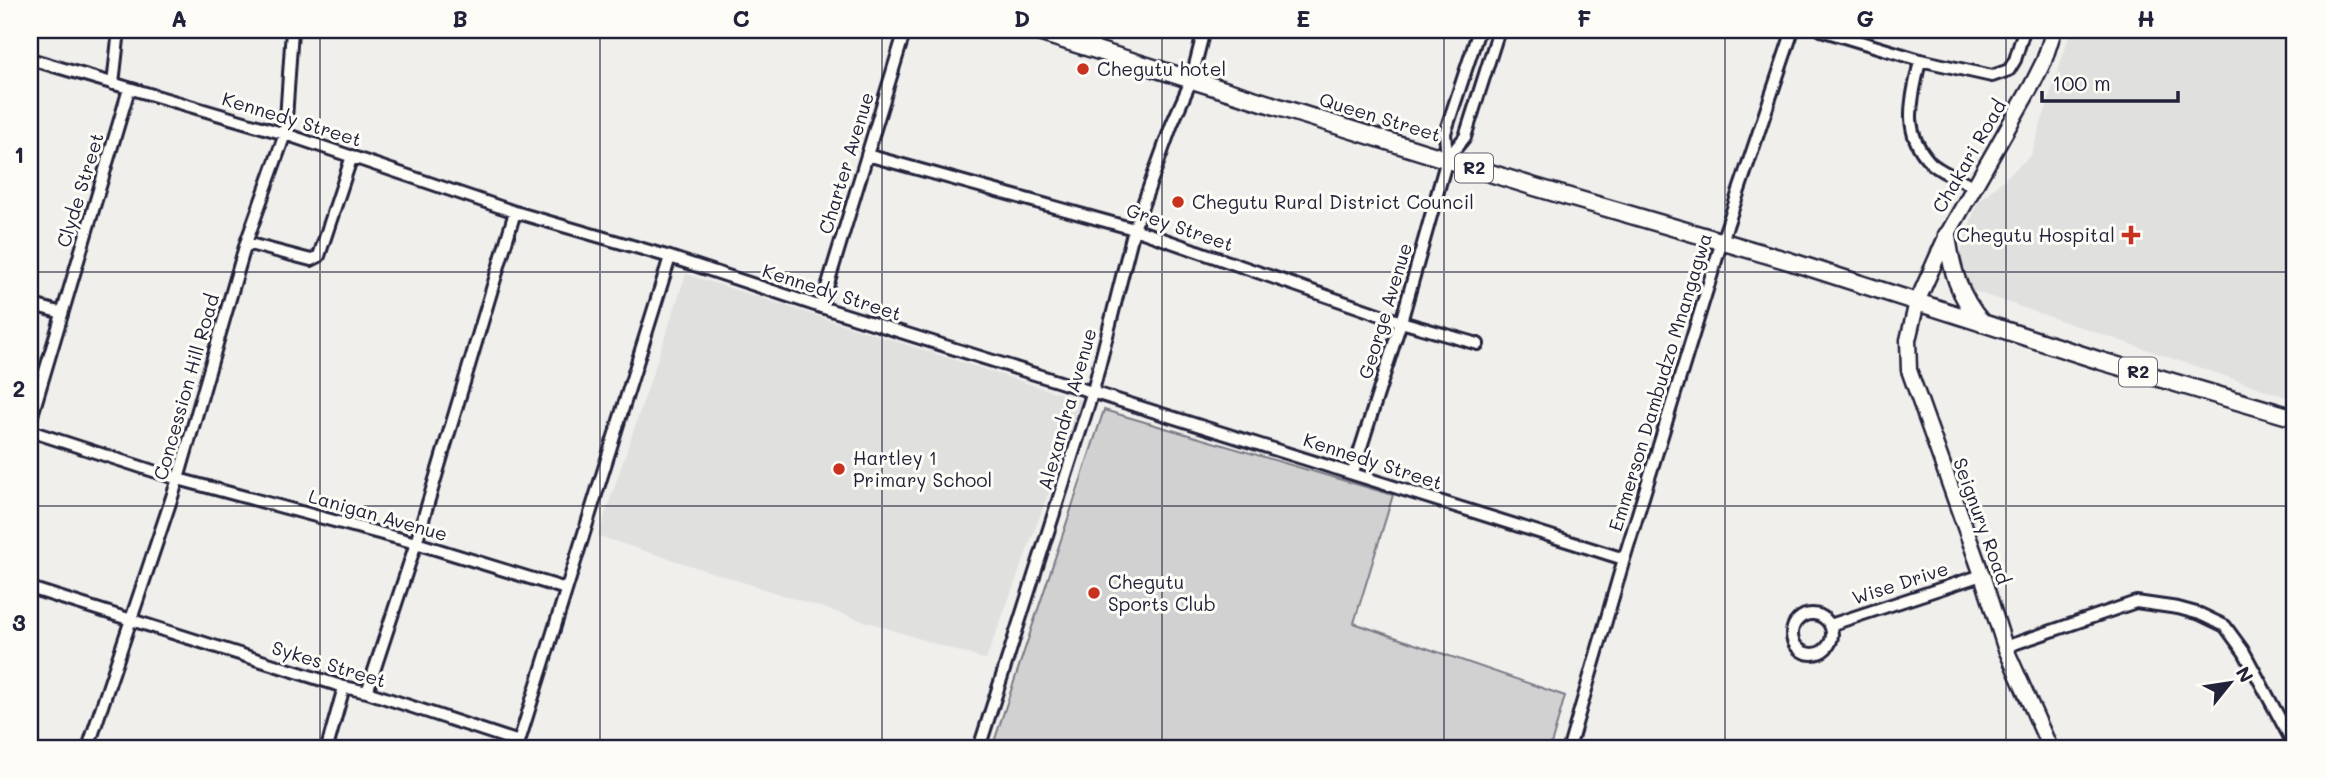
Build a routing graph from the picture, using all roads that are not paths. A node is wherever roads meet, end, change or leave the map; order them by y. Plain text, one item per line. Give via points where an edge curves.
1 (119, 30) edge
2 (292, 30) edge
3 (905, 30) edge
4 (1032, 30) edge
5 (1204, 30) edge
6 (1479, 30) edge
7 (1499, 30) edge
8 (1793, 30) edge
9 (1821, 30) edge
10 (2024, 30) edge
11 (2054, 30) edge
12 (30, 60) edge
13 (1920, 60) junction
14 (1191, 81) junction
15 (113, 84) junction
16 (129, 89) junction
17 (285, 134) junction
18 (867, 155) junction
19 (352, 156) junction
20 (1447, 159) junction
21 (1973, 186) junction
22 (515, 212) junction
23 (1135, 229) junction
24 (1947, 234) junction
25 (1722, 241) junction
26 (246, 243) junction
27 (670, 257) junction
28 (1917, 302) junction
29 (30, 304) edge
30 (821, 307) junction
31 (62, 313) junction
32 (1401, 322) junction
33 (1982, 323) junction
34 (1478, 344) dead end
35 (1093, 391) junction
36 (2295, 418) edge
37 (30, 422) edge
38 (30, 431) edge
39 (1353, 472) junction
40 (178, 479) junction
41 (416, 543) junction
42 (1624, 559) junction
43 (1982, 575) junction
44 (30, 588) edge
45 (566, 589) junction
46 (129, 621) junction
47 (1830, 625) dead end
48 (2005, 648) junction
49 (344, 687) junction
50 (367, 692) junction
51 (518, 745) edge
52 (2295, 747) edge
53 (88, 748) edge
54 (327, 748) edge
55 (979, 748) edge
56 (1569, 748) edge
57 (2050, 748) edge

1 - 15 street
2 - 17 street, Concession Hill Road
3 - 18 street, Charter Avenue
4 - 14 highway, Queen Street / R2
5 - 14 street, Alexandra Avenue
6 - 20 street, George Avenue via 1444,133
7 - 20 street, George Avenue via 1465,137
8 - 25 street, Emmerson Dambudzo Mnangagwa
9 - 13 street
10 - 13 street via 2009,70 1992,76
11 - 21 main road, Chakari Road via 2032,85
12 - 15 street, Kennedy Street
13 - 21 street via 1909,121 1914,138 1930,162
14 - 20 highway, Queen Street / R2
14 - 23 street, Alexandra Avenue
15 - 16 street, Kennedy Street
16 - 17 street, Kennedy Street
16 - 31 street, Clyde Street
17 - 19 street, Kennedy Street
17 - 26 street, Concession Hill Road
18 - 23 street, Grey Street
18 - 30 street, Charter Avenue
19 - 22 street, Kennedy Street
19 - 26 street via 319,256 312,260
20 - 25 highway, Queen Street / R2
20 - 32 street, George Avenue
21 - 24 main road, Chakari Road
22 - 27 street, Kennedy Street
22 - 41 street
23 - 32 street, Grey Street
23 - 35 street, Alexandra Avenue
24 - 28 main road, Chakari Road
24 - 33 highway via 1956,280
25 - 28 highway, Queen Street / R2
25 - 42 street, Emmerson Dambudzo Mnangagwa
26 - 40 street, Concession Hill Road
27 - 30 street, Kennedy Street
27 - 45 street
28 - 33 highway, R2
28 - 43 main road, Seignury Road via 1908,340 1909,370
29 - 31 street
30 - 35 street, Kennedy Street
31 - 37 street, Clyde Street
32 - 34 street, Grey Street
32 - 39 street, George Avenue
33 - 36 highway, R2
35 - 39 street, Kennedy Street
35 - 55 street, Alexandra Avenue
38 - 40 street, Lanigan Avenue
39 - 42 street, Kennedy Street
40 - 41 street, Lanigan Avenue
40 - 46 street, Concession Hill Road
41 - 45 street, Lanigan Avenue
41 - 50 street
42 - 56 street, Emmerson Dambudzo Mnangagwa
43 - 47 street, Wise Drive
43 - 48 main road, Seignury Road
44 - 46 street, Sykes Street
45 - 51 street
46 - 49 street, Sykes Street
46 - 53 street, Concession Hill Road
48 - 52 street via 2136,602 2200,614 2225,626 2244,652
48 - 57 main road, Seignury Road
49 - 50 street, Sykes Street
49 - 54 street
50 - 51 street, Sykes Street

